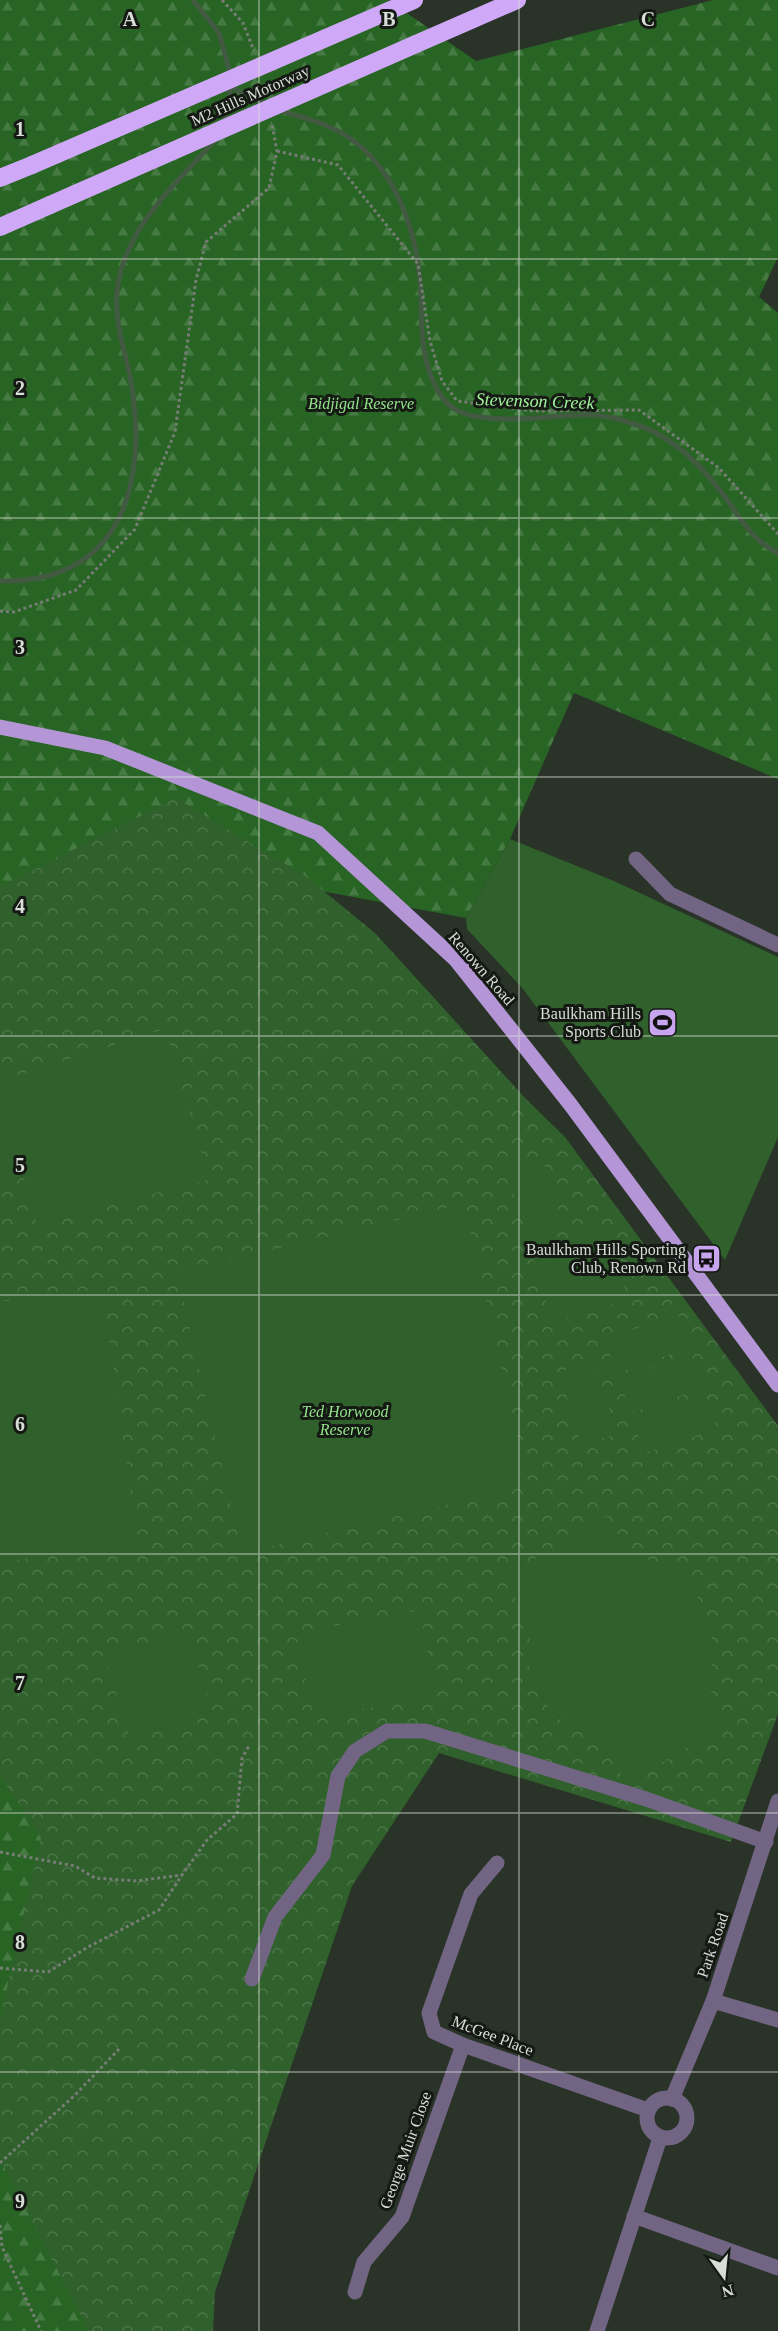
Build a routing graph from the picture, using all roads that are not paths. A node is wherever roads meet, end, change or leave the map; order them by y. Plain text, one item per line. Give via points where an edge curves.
1 (517, 0) edge
2 (407, 3) edge
3 (0, 178) edge
4 (0, 227) edge
5 (0, 727) edge
6 (636, 859) dead end
7 (778, 945) edge
8 (778, 1385) edge
9 (778, 1801) edge
10 (766, 1842) junction
11 (497, 1863) dead end
12 (252, 1979) dead end
13 (713, 2001) junction
14 (778, 2020) edge
15 (463, 2045) junction
16 (672, 2099) junction
17 (648, 2110) junction
18 (660, 2138) junction
19 (634, 2216) junction
20 (778, 2268) edge
21 (355, 2292) dead end
22 (597, 2331) edge

1 - 4 highway, M2 Hills Motorway, bridge
2 - 3 highway, M2 Hills Motorway, bridge
5 - 8 main road, Renown Road via 105,748 318,832 456,960 570,1104
6 - 7 street via 670,894
9 - 10 street, Park Road
10 - 12 street via 646,1799 425,1731 387,1731 355,1751 338,1776 323,1855 275,1917
10 - 13 street, Park Road
11 - 15 street, McGee Place via 471,1894 429,2013 434,2032
13 - 14 street
13 - 16 street, Park Road
15 - 17 street, McGee Place
15 - 21 street, George Muir Close via 402,2217 364,2262
16 - 17 street via 661,2099
16 - 18 street via 686,2111 686,2124 679,2135
17 - 18 street via 647,2124
18 - 19 street
19 - 20 street
19 - 22 street

